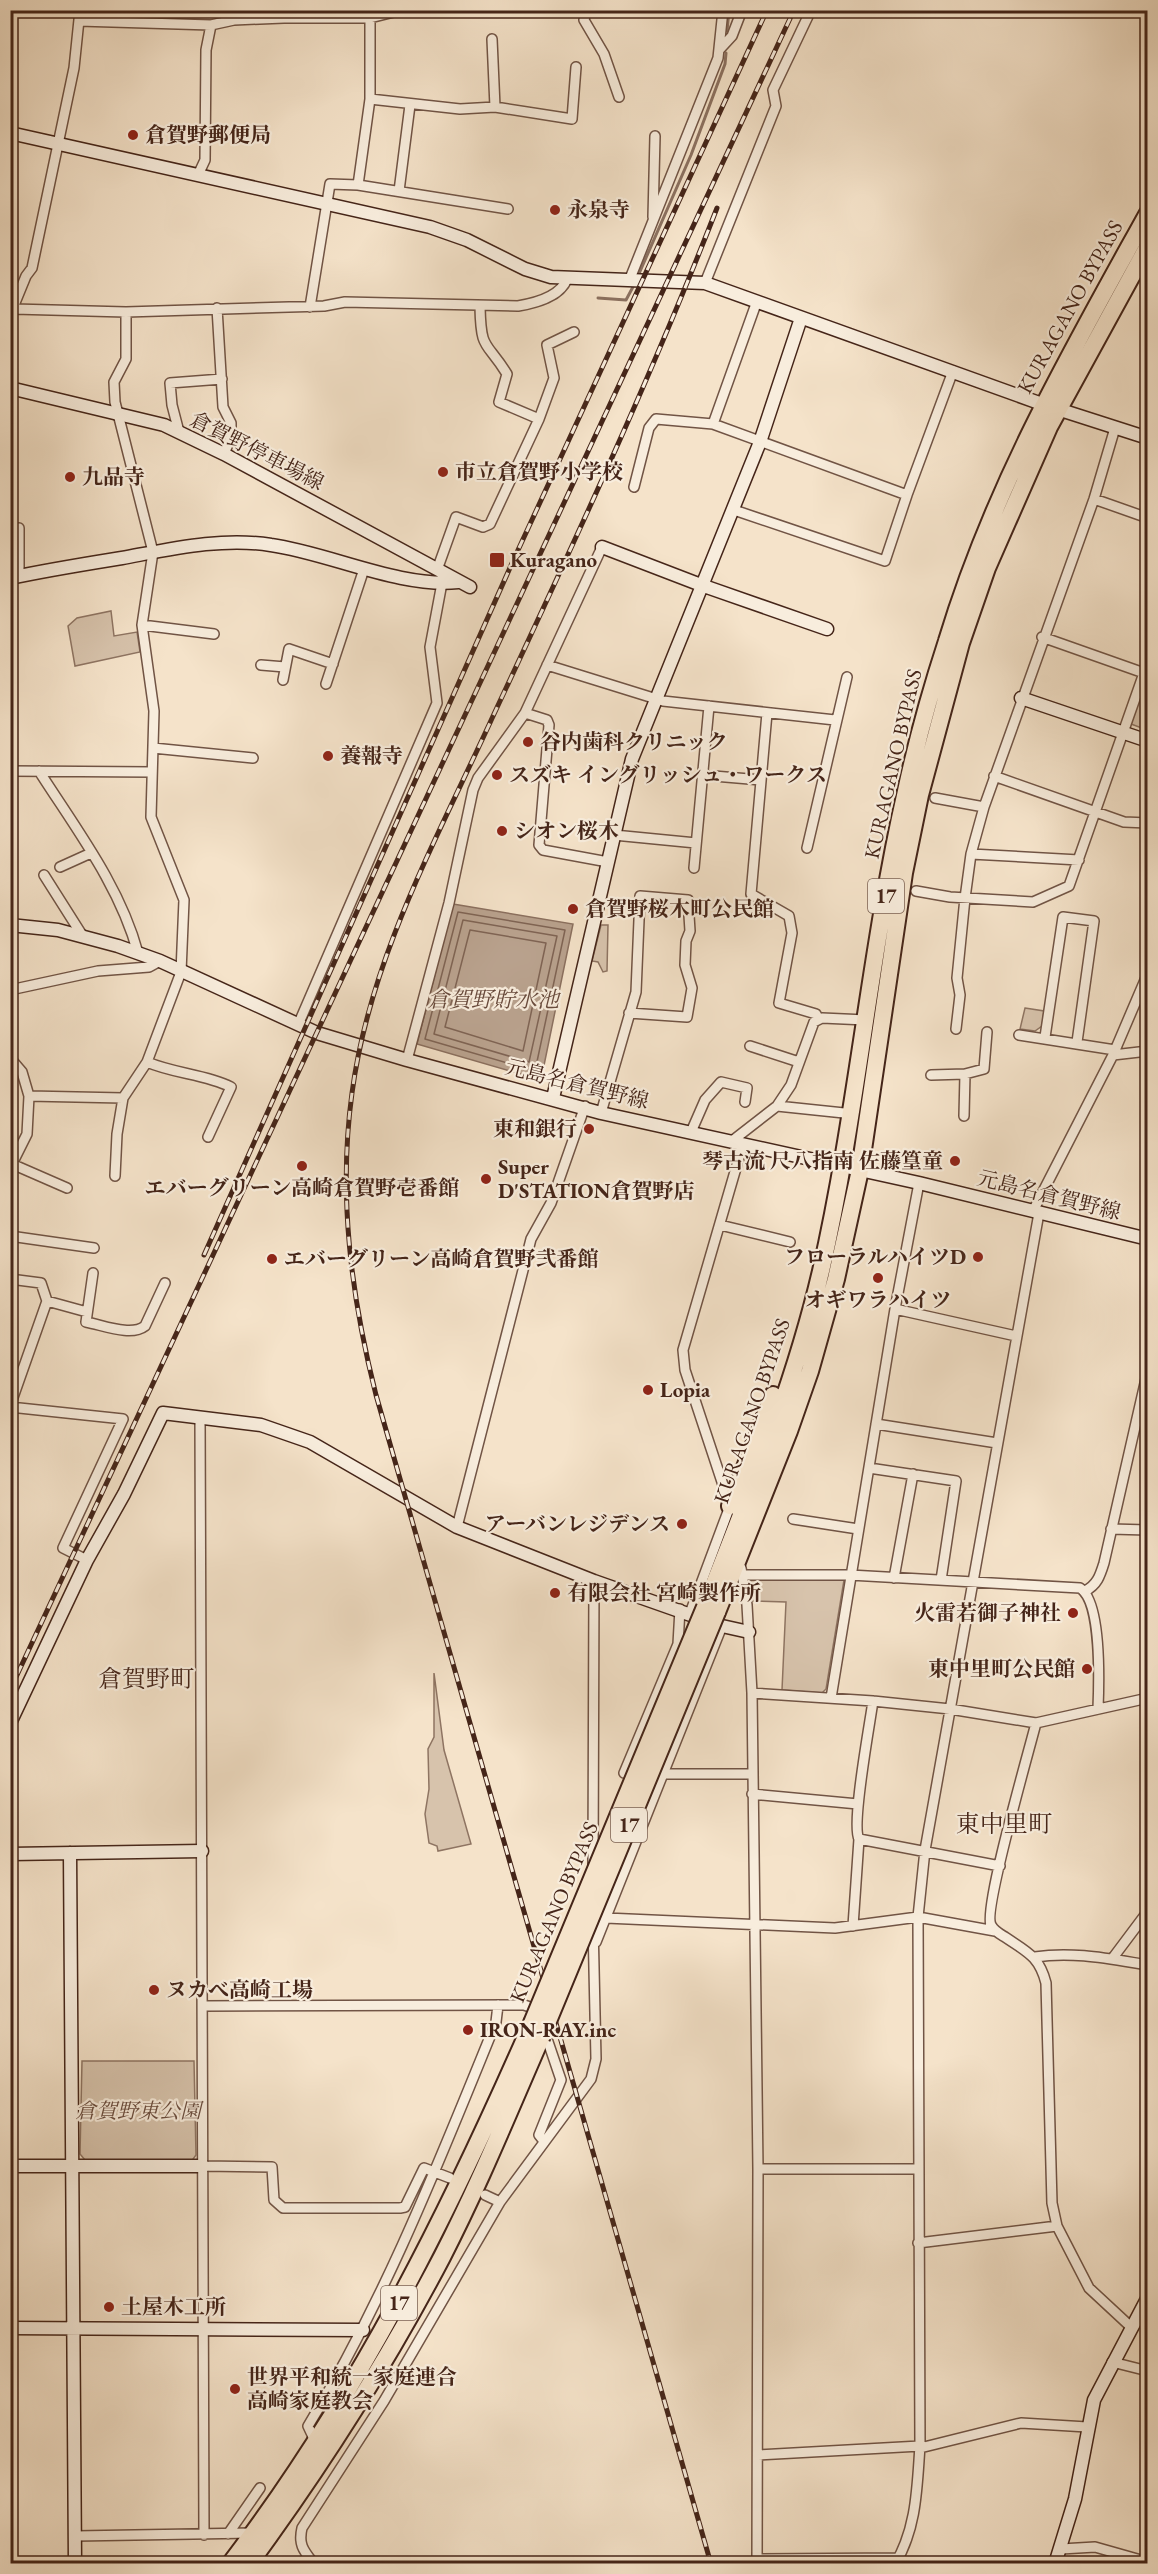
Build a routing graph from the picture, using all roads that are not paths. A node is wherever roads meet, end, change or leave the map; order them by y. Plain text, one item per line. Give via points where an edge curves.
1 (80, 10) edge
2 (402, 10) edge
3 (586, 10) edge
4 (723, 10) edge
5 (742, 10) edge
6 (811, 10) edge
7 (284, 14) edge
8 (370, 14) edge
9 (234, 15) edge
10 (79, 21) junction
11 (211, 25) junction
12 (492, 39) dead end
13 (720, 49) junction
14 (576, 67) dead end
15 (619, 97) dead end
16 (370, 99) junction
17 (410, 105) junction
18 (495, 107) junction
19 (10, 133) edge
20 (655, 135) dead end
21 (58, 142) junction
22 (198, 175) junction
23 (358, 185) junction
24 (399, 191) junction
25 (328, 206) junction
26 (508, 209) dead end
27 (1148, 213) edge
28 (653, 222) junction
29 (1148, 246) edge
30 (567, 279) junction
31 (629, 281) junction
32 (705, 283) junction
33 (757, 301) junction
34 (480, 306) junction
35 (310, 307) junction
36 (217, 308) junction
37 (126, 312) junction
38 (12, 313) edge
39 (801, 318) junction
40 (574, 332) dead end
41 (953, 371) junction
42 (222, 379) junction
43 (10, 388) edge
44 (1050, 406) junction
45 (119, 413) junction
46 (539, 419) junction
47 (713, 424) junction
48 (1115, 428) junction
49 (179, 432) junction
50 (1148, 438) edge
51 (760, 442) junction
52 (224, 454) junction
53 (634, 487) dead end
54 (907, 495) junction
55 (1094, 499) junction
56 (734, 510) junction
57 (1148, 518) edge
58 (20, 528) dead end
59 (602, 547) joint
60 (153, 552) junction
61 (364, 568) junction
62 (437, 570) junction
63 (15, 578) edge
64 (458, 582) junction
65 (442, 583) junction
66 (701, 585) junction
67 (470, 587) dead end
68 (142, 625) junction
69 (827, 629) dead end
70 (213, 634) dead end
71 (1042, 637) junction
72 (333, 664) junction
73 (261, 665) dead end
74 (547, 665) junction
75 (285, 667) junction
76 (847, 676) dead end
77 (283, 680) dead end
78 (326, 684) dead end
79 (1021, 698) junction
80 (654, 699) junction
81 (708, 706) junction
82 (525, 713) junction
83 (767, 713) junction
84 (835, 720) junction
85 (1123, 733) junction
86 (1148, 741) edge
87 (153, 748) junction
88 (253, 758) dead end
89 (10, 771) edge
90 (39, 771) junction
91 (152, 772) junction
92 (702, 775) junction
93 (994, 776) junction
94 (761, 780) junction
95 (935, 798) dead end
96 (984, 807) junction
97 (1095, 812) junction
98 (1148, 823) edge
99 (614, 835) junction
100 (696, 843) junction
101 (807, 848) dead end
102 (91, 853) junction
103 (971, 854) junction
104 (1079, 860) junction
105 (608, 862) junction
106 (60, 867) dead end
107 (694, 868) dead end
108 (44, 875) dead end
109 (916, 891) dead end
110 (965, 898) junction
111 (10, 925) edge
112 (82, 935) junction
113 (138, 953) junction
114 (160, 961) junction
115 (181, 972) junction
116 (1148, 973) edge
117 (10, 990) edge
118 (629, 1013) junction
119 (818, 1019) junction
120 (866, 1020) junction
121 (298, 1025) junction
122 (956, 1029) dead end
123 (987, 1032) dead end
124 (1019, 1035) dead end
125 (1045, 1037) junction
126 (1077, 1042) junction
127 (750, 1046) dead end
128 (1148, 1051) edge
129 (1114, 1052) junction
130 (10, 1058) edge
131 (407, 1060) junction
132 (147, 1062) junction
133 (799, 1062) junction
134 (964, 1074) junction
135 (931, 1075) dead end
136 (28, 1096) junction
137 (123, 1098) junction
138 (553, 1098) junction
139 (745, 1102) dead end
140 (777, 1106) junction
141 (585, 1107) junction
142 (601, 1113) junction
143 (844, 1113) dead end
144 (964, 1116) dead end
145 (691, 1132) junction
146 (208, 1137) dead end
147 (737, 1142) junction
148 (11, 1166) edge
149 (842, 1166) junction
150 (860, 1170) junction
151 (115, 1176) dead end
152 (919, 1183) junction
153 (67, 1188) dead end
154 (1036, 1212) junction
155 (720, 1225) junction
156 (10, 1236) edge
157 (1148, 1239) edge
158 (790, 1242) dead end
159 (94, 1248) dead end
160 (93, 1273) dead end
161 (10, 1279) edge
162 (165, 1283) dead end
163 (46, 1301) junction
164 (895, 1309) junction
165 (87, 1312) junction
166 (1016, 1336) junction
167 (802, 1368) junction
168 (1148, 1370) edge
169 (10, 1407) edge
170 (200, 1417) junction
171 (876, 1424) junction
172 (997, 1443) junction
173 (868, 1468) junction
174 (913, 1474) junction
175 (731, 1509) junction
176 (793, 1519) dead end
177 (457, 1527) junction
178 (858, 1529) junction
179 (1111, 1529) junction
180 (1148, 1530) edge
181 (87, 1560) junction
182 (741, 1571) junction
183 (850, 1575) junction
184 (894, 1578) junction
185 (941, 1580) junction
186 (594, 1581) junction
187 (973, 1582) junction
188 (1085, 1591) junction
189 (703, 1613) junction
190 (749, 1632) junction
191 (752, 1693) junction
192 (831, 1698) junction
193 (1148, 1698) edge
194 (873, 1701) junction
195 (950, 1709) junction
196 (1098, 1709) junction
197 (10, 1723) edge
198 (1036, 1724) junction
199 (624, 1773) dead end
200 (662, 1774) junction
201 (752, 1774) junction
202 (752, 1794) junction
203 (858, 1804) junction
204 (859, 1839) junction
205 (926, 1850) junction
206 (202, 1851) junction
207 (10, 1854) edge
208 (70, 1854) junction
209 (1000, 1866) junction
210 (1148, 1911) edge
211 (918, 1917) junction
212 (606, 1918) junction
213 (753, 1926) junction
214 (853, 1926) junction
215 (995, 1931) junction
216 (593, 1947) junction
217 (1035, 1957) junction
218 (1112, 1959) junction
219 (1148, 1965) edge
220 (498, 2005) junction
221 (204, 2006) junction
222 (543, 2140) junction
223 (10, 2166) edge
224 (73, 2166) junction
225 (204, 2166) junction
226 (758, 2169) junction
227 (918, 2169) junction
228 (435, 2172) junction
229 (450, 2178) dead end
230 (485, 2195) dead end
231 (500, 2202) junction
232 (1057, 2226) junction
233 (918, 2243) junction
234 (1148, 2297) edge
235 (1131, 2327) junction
236 (10, 2328) edge
237 (74, 2328) junction
238 (204, 2328) junction
239 (363, 2330) junction
240 (1112, 2362) junction
241 (1148, 2371) edge
242 (1087, 2427) junction
243 (315, 2441) junction
244 (920, 2447) junction
245 (758, 2455) junction
246 (260, 2488) dead end
247 (252, 2533) junction
248 (228, 2534) junction
249 (204, 2535) junction
250 (76, 2536) junction
251 (1061, 2549) junction
252 (834, 2560) edge
253 (757, 2561) edge
254 (899, 2561) edge
255 (1148, 2562) edge
256 (75, 2564) edge
257 (230, 2564) edge
258 (249, 2564) edge
259 (314, 2564) edge
260 (1055, 2564) edge

1 - 10 street
2 - 8 street
3 - 15 street via 584,20 604,54
4 - 13 street
5 - 13 street via 732,36
6 - 32 street via 773,90 776,106
7 - 8 street
7 - 9 street
8 - 16 street
9 - 11 street
10 - 11 street
10 - 21 street via 74,68
11 - 22 street via 205,160
12 - 18 street
13 - 28 street
14 - 18 street via 572,119
16 - 17 street
16 - 23 street
17 - 18 street
17 - 24 street
19 - 21 street
20 - 28 street
21 - 22 street
21 - 38 street via 32,268
22 - 25 street
23 - 24 street
23 - 25 street via 330,184
24 - 26 street
25 - 30 street via 446,232 525,269
25 - 35 street
27 - 44 highway, KURAGANO BYPASS / 17
28 - 31 street
29 - 44 highway, KURAGANO BYPASS / 17
30 - 31 street
30 - 34 street via 558,291 534,302
31 - 32 street
32 - 33 street
33 - 39 street
33 - 47 street
34 - 35 street via 345,302
34 - 46 street via 480,336 507,374 499,402
35 - 36 street
36 - 37 street
36 - 42 street
37 - 38 street
37 - 45 street via 126,359 114,382
39 - 41 street
39 - 51 street
40 - 46 street via 547,345 554,378
41 - 44 street
41 - 54 street
42 - 49 street via 170,383
42 - 52 street via 223,407 231,423 231,437
43 - 45 street, 倉賀野停車場線
44 - 48 street
44 - 120 highway, KURAGANO BYPASS / 17 via 1001,491 947,638 906,792
44 - 150 highway, KURAGANO BYPASS / 17 via 987,568 939,719 904,873
45 - 49 street, 倉賀野停車場線
45 - 60 street
46 - 62 street via 490,524 483,527 456,517
47 - 51 street
47 - 53 street via 656,419 649,428
48 - 50 street
48 - 55 street
49 - 52 street, 倉賀野停車場線
51 - 54 street
51 - 56 street
52 - 62 street, 倉賀野停車場線
54 - 56 street via 885,561
55 - 57 street
55 - 71 street
56 - 66 street
58 - 63 street
59 - 66 street
59 - 74 street
60 - 61 street via 219,544 272,545
60 - 63 street
60 - 68 street
61 - 65 street
61 - 72 street
62 - 64 street, 倉賀野停車場線
64 - 65 street
64 - 67 street, 倉賀野停車場線
65 - 121 street via 430,647 437,703
66 - 69 street
66 - 80 street
68 - 70 street
68 - 87 street via 154,711
71 - 79 street
71 - 85 street via 1144,673
72 - 75 street via 289,649
72 - 78 street
73 - 75 street
74 - 80 street
74 - 82 street
75 - 77 street
76 - 84 street
79 - 85 street
79 - 93 street
80 - 81 street
80 - 99 street via 632,759
81 - 83 street
81 - 92 street
82 - 105 street via 548,720 549,725 539,845 543,850
82 - 131 street via 473,790 449,903
83 - 84 street
83 - 94 street
84 - 101 street
85 - 86 street
85 - 97 street
87 - 88 street
87 - 91 street
89 - 90 street
90 - 91 street
90 - 102 street
91 - 115 street via 151,817 184,900
92 - 94 street
92 - 100 street
93 - 96 street
93 - 97 street
94 - 119 street via 752,894 789,916 792,933 779,1003 816,1014
95 - 96 street
96 - 103 street
97 - 98 street via 1124,822
97 - 104 street
99 - 100 street
99 - 105 street
100 - 107 street
102 - 106 street
102 - 113 street via 131,927
103 - 104 street
103 - 110 street
104 - 110 street via 1069,886 1033,902
105 - 138 street
108 - 112 street
109 - 110 street
110 - 122 street
111 - 112 street, 元島名倉賀野線
112 - 113 street, 元島名倉賀野線
113 - 114 street, 元島名倉賀野線
114 - 115 street, 元島名倉賀野線
114 - 117 street via 149,967 98,970
115 - 121 street, 元島名倉賀野線
115 - 132 street
116 - 129 street
118 - 118 street via 636,992 640,896 688,900 690,931 685,965 692,988 687,1017
118 - 142 street
119 - 120 street
119 - 133 street via 813,1022
120 - 149 highway, KURAGANO BYPASS / 17
121 - 131 street, 元島名倉賀野線
123 - 134 street via 984,1070
124 - 125 street
125 - 126 street
125 - 126 street via 1063,917 1094,921
126 - 129 street
127 - 133 street
128 - 129 street
129 - 154 street
130 - 136 street via 22,1072
131 - 138 street, 元島名倉賀野線
132 - 137 street
132 - 146 street via 166,1070 212,1077 231,1088
133 - 140 street via 791,1085
134 - 135 street
134 - 144 street
136 - 137 street
136 - 148 street via 27,1134
137 - 151 street
138 - 141 street, 元島名倉賀野線
139 - 145 street via 747,1088 721,1082 705,1100
140 - 143 street
140 - 147 street
141 - 142 street, 元島名倉賀野線
141 - 177 street via 551,1203 531,1239
142 - 145 street, 元島名倉賀野線
145 - 147 street, 元島名倉賀野線
147 - 149 street, 元島名倉賀野線
147 - 155 street
148 - 153 street
149 - 150 street, 元島名倉賀野線
149 - 167 highway, KURAGANO BYPASS / 17
150 - 152 street, 元島名倉賀野線
150 - 167 highway, KURAGANO BYPASS / 17 via 836,1279
152 - 154 street, 元島名倉賀野線
152 - 164 street
154 - 157 street, 元島名倉賀野線
154 - 166 street
155 - 158 street
155 - 175 street via 693,1327 683,1350 685,1370
156 - 159 street
160 - 165 street
161 - 163 street via 41,1283
162 - 165 street via 146,1326 140,1330 86,1322
163 - 165 street
163 - 169 street
164 - 166 street
164 - 171 street
166 - 172 street
167 - 175 highway via 780,1376
167 - 182 highway via 813,1396
167 - 189 highway, KURAGANO BYPASS / 17
168 - 179 street
169 - 181 street via 123,1419 63,1548
170 - 177 street via 261,1425 310,1442
170 - 181 street via 163,1413
170 - 206 street
171 - 172 street
171 - 173 street
172 - 187 street
173 - 174 street
173 - 178 street
174 - 184 street
174 - 185 street via 956,1481
175 - 189 street
176 - 178 street
177 - 186 street
178 - 183 street
179 - 180 street
179 - 188 street via 1100,1578
181 - 197 street
182 - 183 street
182 - 190 street
183 - 184 street
183 - 192 street
184 - 185 street
185 - 187 street
186 - 189 street
186 - 216 street
187 - 188 street
187 - 195 street
188 - 196 street via 1092,1607 1098,1653
189 - 190 street
189 - 199 street via 678,1644
189 - 200 street
189 - 243 highway, KURAGANO BYPASS / 17, bridge via 463,2178 378,2341
189 - 258 highway, KURAGANO BYPASS / 17, bridge via 541,2038 468,2204 393,2346
190 - 191 street
191 - 192 street
191 - 201 street
192 - 194 street
193 - 196 street
194 - 195 street
194 - 203 street
195 - 198 street
195 - 205 street
196 - 198 street
198 - 209 street
200 - 201 street
200 - 212 street
201 - 202 street
202 - 203 street
202 - 213 street
203 - 204 street
204 - 205 street
204 - 214 street
205 - 209 street
205 - 211 street
206 - 208 street
206 - 221 street
207 - 208 street
208 - 224 street
209 - 215 street via 989,1911
210 - 218 street
211 - 214 street
211 - 215 street
211 - 227 street
212 - 213 street
212 - 216 street
213 - 214 street
213 - 226 street
215 - 217 street
216 - 222 street via 593,2073
217 - 218 street via 1054,1954
217 - 232 street via 1046,1983 1052,2203
218 - 219 street
220 - 221 street
220 - 222 street via 530,2005 537,2009 550,2046 561,2080 539,2134
220 - 228 street via 496,2022
221 - 225 street
222 - 231 street
223 - 224 street
224 - 225 street
224 - 237 street
225 - 228 street via 272,2167 274,2200 283,2208 405,2207 424,2168
225 - 238 street
226 - 227 street
226 - 245 street
227 - 233 street
228 - 229 street
228 - 239 street
230 - 231 street
231 - 259 street via 384,2401 302,2528 301,2549
232 - 233 street
232 - 235 street via 1089,2288
233 - 244 street
234 - 235 street
235 - 240 street
236 - 237 street
237 - 238 street
237 - 250 street
238 - 239 street
238 - 249 street
239 - 243 street via 308,2426
240 - 241 street
240 - 242 street via 1094,2400
242 - 244 street via 1021,2423
242 - 251 street via 1076,2499
243 - 247 highway, KURAGANO BYPASS / 17
244 - 245 street
244 - 254 street via 915,2508
245 - 253 street
246 - 248 street
247 - 248 street
247 - 257 highway, KURAGANO BYPASS / 17
248 - 249 street
249 - 250 street
250 - 256 street
251 - 255 street via 1095,2547
251 - 260 street
252 - 253 street
252 - 254 street

